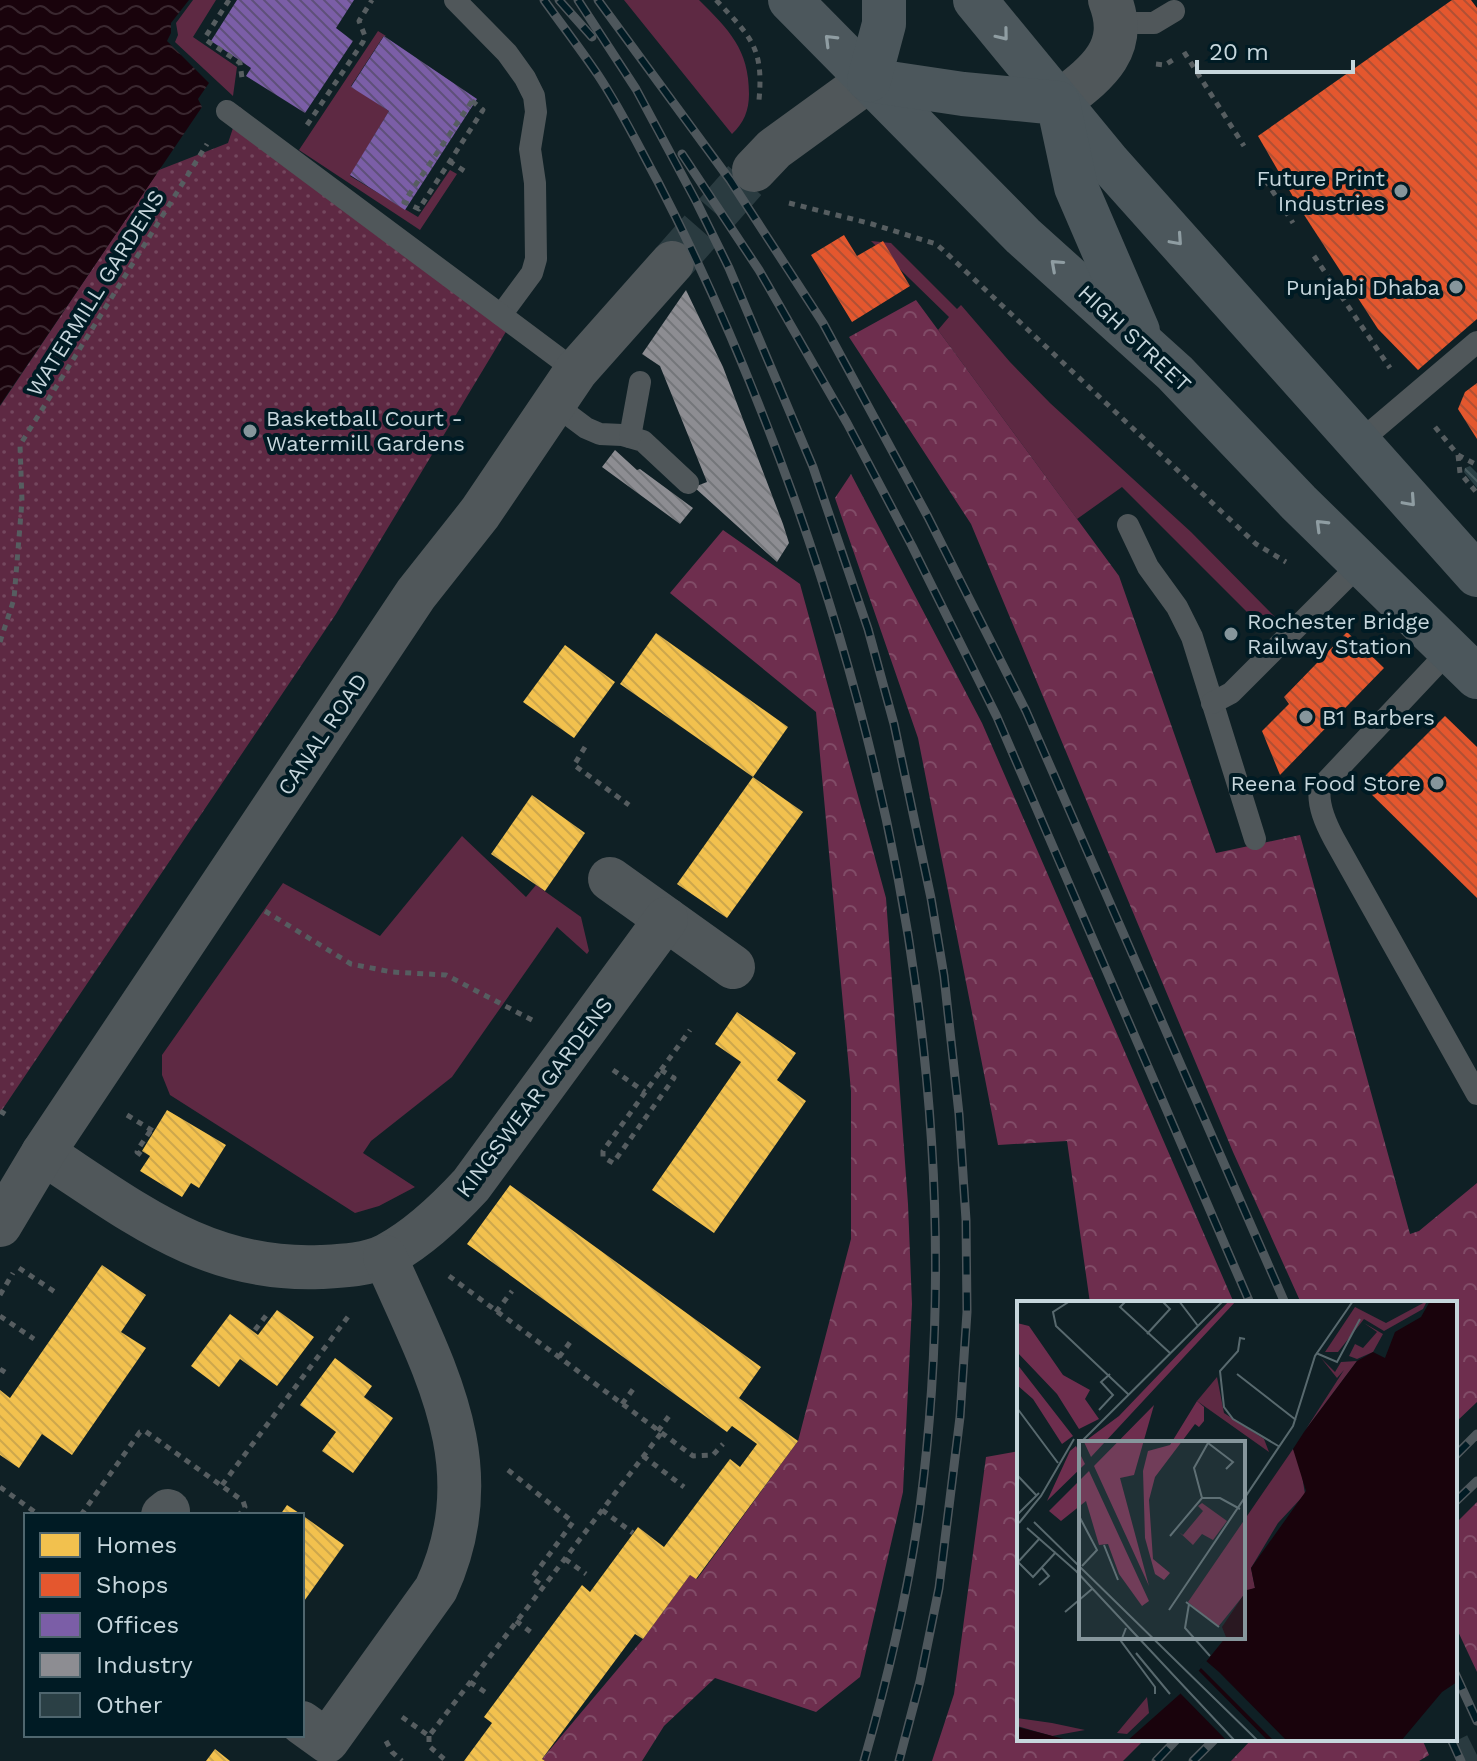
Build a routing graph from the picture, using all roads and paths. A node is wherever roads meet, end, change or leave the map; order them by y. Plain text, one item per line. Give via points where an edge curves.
1 (229, 0) edge
2 (372, 0) edge
3 (455, 0) edge
4 (716, 0) edge
5 (790, 0) edge
6 (884, 0) edge
7 (975, 0) edge
8 (1174, 11) dead end
9 (1113, 24) edge
10 (241, 69) dead end
11 (869, 80) junction
12 (1058, 103) junction
13 (757, 107) dead end
14 (227, 111) joint
15 (305, 129) dead end
16 (1244, 146) dead end
17 (449, 161) junction
18 (1259, 170) dead end
19 (466, 172) dead end
20 (767, 186) joint
21 (1293, 223) dead end
22 (1314, 256) dead end
23 (672, 263) tunnel mouth
24 (501, 315) junction
25 (1477, 342) edge
26 (1143, 343) junction
27 (640, 382) dead end
28 (565, 388) junction
29 (1412, 397) junction
30 (630, 437) junction
31 (1358, 443) junction
32 (1477, 465) edge
33 (688, 483) dead end
34 (1477, 493) edge
35 (1128, 525) dead end
36 (1477, 575) edge
37 (1347, 577) junction
38 (0, 642) edge
39 (1463, 664) edge
40 (1212, 703) junction
41 (585, 747) dead end
42 (629, 805) dead end
43 (1255, 839) dead end
44 (610, 879) dead end
45 (222, 884) junction
46 (666, 919) junction
47 (733, 967) dead end
48 (690, 1030) dead end
49 (574, 1045) junction
50 (611, 1068) dead end
51 (661, 1070) junction
52 (645, 1092) junction
53 (1477, 1094) edge
54 (122, 1112) dead end
55 (138, 1149) dead end
56 (43, 1153) junction
57 (0, 1225) edge
58 (385, 1257) junction
59 (17, 1266) dead end
60 (445, 1273) dead end
61 (512, 1291) dead end
62 (58, 1294) dead end
63 (352, 1309) dead end
64 (496, 1312) junction
65 (0, 1316) edge
66 (34, 1339) dead end
67 (571, 1341) dead end
68 (559, 1357) junction
69 (0, 1369) edge
70 (8, 1374) dead end
71 (634, 1388) dead end
72 (622, 1404) junction
73 (672, 1412) dead end
74 (660, 1432) junction
75 (723, 1444) dead end
76 (643, 1456) junction
77 (501, 1465) dead end
78 (221, 1485) dead end
79 (0, 1487) edge
80 (684, 1487) dead end
81 (602, 1510) junction
82 (36, 1513) edge
83 (633, 1533) dead end
84 (565, 1559) junction
85 (586, 1574) dead end
86 (543, 1586) junction
87 (516, 1621) junction
88 (532, 1633) dead end
89 (470, 1682) junction
90 (485, 1692) dead end
91 (394, 1712) dead end
92 (429, 1736) junction
93 (327, 1742) edge
94 (444, 1759) dead end

1 - 10 path via 206,40
2 - 15 path via 359,21 363,42
3 - 24 lane via 507,53 534,96 530,149 536,259 532,273
4 - 13 path via 750,36 760,81
11 -> 5 main road, HIGH STREET
6 - 11 main road via 884,24
7 -> 12 main road
8 - 9 lane via 1154,23
9 - 12 street via 1096,71
9 - 16 path via 1162,65 1186,51
11 - 12 main road
11 - 20 street via 774,149
26 -> 11 main road, HIGH STREET via 1023,236
12 - 26 main road via 1076,187
12 -> 31 main road
14 - 24 lane
14 - 38 path, WATERMILL GARDENS via 20,445 22,501 14,599
17 - 17 path via 483,110 472,101 404,202 419,209
17 - 19 path
18 - 21 path
20 - 37 path via 939,246 1261,548 1324,581
22 - 29 path
23 - 28 street, CANAL ROAD
24 - 28 lane
25 - 29 lane
37 -> 26 main road, HIGH STREET
27 - 30 lane
28 - 30 lane via 586,428
28 - 45 street, CANAL ROAD via 480,513 416,594
29 - 31 lane
30 - 33 lane via 643,441
31 -> 36 main road
32 - 34 path via 1458,455 1460,473
35 - 40 lane via 1188,630
37 - 39 main road, HIGH STREET
37 - 40 lane via 1231,693
39 - 53 lane via 1319,794 1334,839
40 - 43 lane
41 - 42 path via 574,765
44 - 46 street
45 - 49 path via 351,964 446,975
45 - 56 street, CANAL ROAD
46 - 47 street
46 - 49 street, KINGSWEAR GARDENS
48 - 51 path
49 - 58 street, KINGSWEAR GARDENS via 471,1185
50 - 52 path
51 - 52 path
51 - 52 path via 674,1078 613,1163 603,1151
54 - 55 path via 152,1131
56 - 57 street, CANAL ROAD
56 - 58 street, KINGSWEAR GARDENS via 164,1231 225,1256 296,1267 350,1265
58 - 93 street via 449,1412 459,1457 457,1525 436,1589
59 - 62 path
60 - 64 path
61 - 64 path
63 - 78 path
64 - 68 path
65 - 66 path
67 - 68 path
68 - 72 path
69 - 70 path
71 - 72 path
72 - 74 path
73 - 74 path
74 - 75 path via 696,1457 713,1455
74 - 76 path
76 - 80 path
76 - 81 path
77 - 86 path via 572,1520 532,1578
79 - 82 path
81 - 83 path
81 - 84 path
84 - 85 path
84 - 86 path
86 - 87 path
87 - 88 path
87 - 89 path
89 - 90 path
89 - 92 path
91 - 92 path
92 - 94 path via 429,1746

